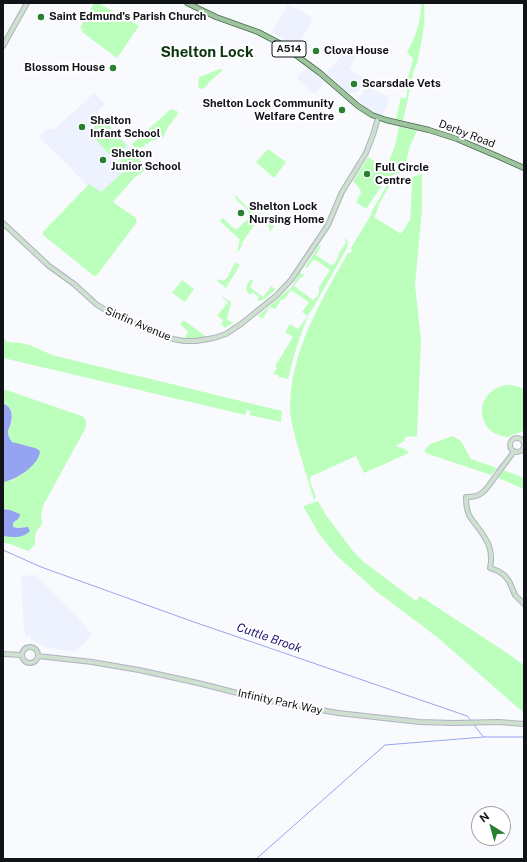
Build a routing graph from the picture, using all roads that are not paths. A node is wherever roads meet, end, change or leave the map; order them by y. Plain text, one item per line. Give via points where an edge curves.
1 (28, 3) edge
2 (187, 3) edge
3 (3, 46) edge
4 (378, 118) junction
5 (524, 168) edge
6 (3, 223) edge
7 (524, 447) edge
8 (514, 451) junction
9 (524, 604) edge
10 (3, 654) edge
11 (22, 655) junction
12 (38, 656) junction
13 (524, 724) edge

1 - 3 street
2 - 4 main road, A514 via 281,44 358,106
4 - 5 main road, Derby Road / A514 via 457,139
4 - 6 street, Sinfin Avenue via 366,153 342,192 328,225 291,280 277,295 241,324 214,338 196,342 173,339 110,313 49,266
7 - 8 street
7 - 8 street via 521,439 515,438 510,445
8 - 9 street via 485,491 466,497 466,505 468,514 490,548 490,568 507,578 515,595
10 - 11 street
11 - 12 street via 29,647 36,650
11 - 12 street via 28,664 34,663
12 - 13 street, Infinity Park Way via 139,670 265,700 338,713 403,721

